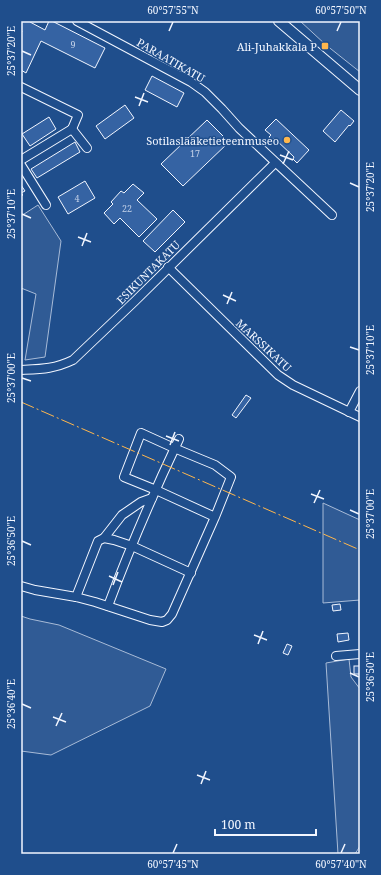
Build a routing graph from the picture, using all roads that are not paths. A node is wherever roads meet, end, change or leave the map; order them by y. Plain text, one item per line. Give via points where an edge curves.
1 (77, 21) edge
2 (279, 21) edge
3 (89, 24) edge
4 (21, 87) edge
5 (360, 90) edge
6 (72, 129) junction
7 (87, 148) dead end
8 (21, 160) edge
9 (275, 163) junction
10 (21, 165) edge
11 (46, 205) dead end
12 (332, 215) dead end
13 (168, 267) junction
14 (21, 370) edge
15 (360, 391) edge
16 (349, 412) junction
17 (360, 417) edge
18 (179, 439) dead end
19 (174, 448) junction
20 (154, 494) junction
21 (215, 517) junction
22 (104, 538) junction
23 (132, 546) junction
24 (191, 573) junction
25 (21, 586) edge
26 (76, 597) junction
27 (108, 606) junction
28 (360, 654) edge
29 (336, 656) dead end

1 - 3 street, PARAATIKATU
2 - 5 main road
3 - 9 street, PARAATIKATU via 205,92 251,142
4 - 6 street via 78,115
6 - 7 street
6 - 8 street
9 - 12 street, PARAATIKATU
9 - 13 street, ESIKUNTAKATU
10 - 11 street
13 - 14 street, ESIKUNTAKATU via 73,360 50,369
13 - 16 street, MARSSIKATU via 278,376
15 - 16 street
16 - 17 street, MARSSIKATU
18 - 19 street
19 - 20 street
19 - 20 street via 141,433 124,478
19 - 21 street via 215,465 231,476
20 - 21 street
20 - 22 street via 122,515
20 - 23 street
21 - 24 street
22 - 23 street
22 - 26 street via 98,541
23 - 24 street
23 - 27 street
24 - 27 street via 172,614 162,622
25 - 26 street
26 - 27 street
28 - 29 street

